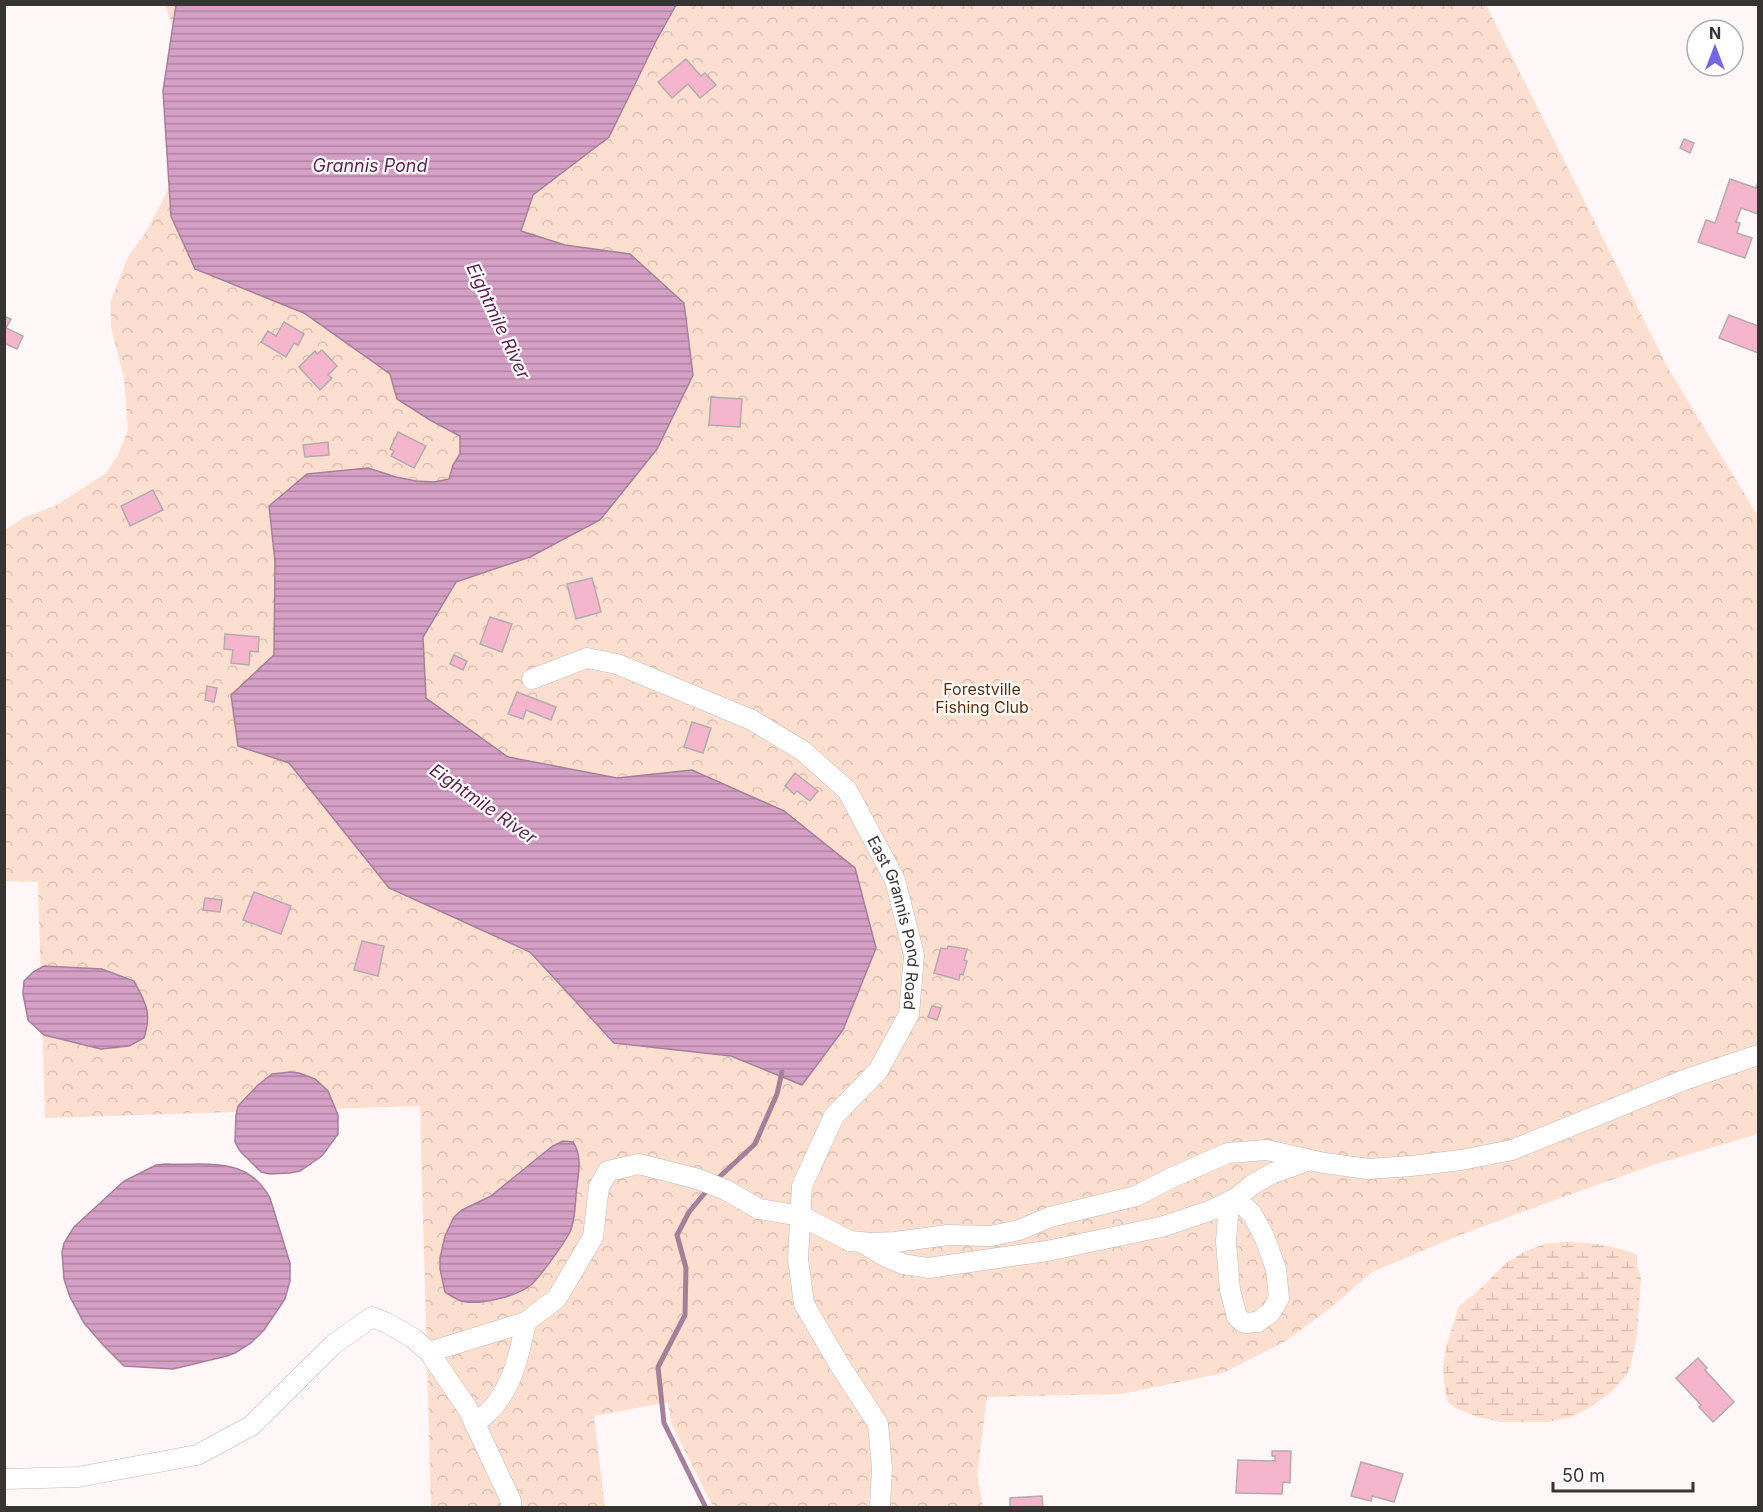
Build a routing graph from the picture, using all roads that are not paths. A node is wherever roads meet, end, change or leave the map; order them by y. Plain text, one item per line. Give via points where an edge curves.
1 (532, 679) dead end
2 (1758, 1056) edge
3 (1310, 1160) junction
4 (1232, 1200) junction
5 (801, 1216) junction
6 (862, 1243) junction
7 (526, 1322) junction
8 (429, 1352) junction
9 (475, 1425) junction
10 (4, 1479) edge
11 (511, 1508) edge
12 (880, 1508) edge

1 - 5 street, East Grannis Pond Road via 587,658 616,664 752,720 803,751 847,790 895,880 914,955 909,1014 878,1071 834,1116 802,1186
2 - 3 street via 1684,1080 1512,1150 1411,1166 1368,1168
3 - 4 street via 1273,1173
3 - 6 street via 1267,1150 1228,1153 1136,1196 1050,1217 1020,1230 991,1236 948,1235
4 - 4 street via 1252,1215 1276,1269 1279,1298 1271,1312 1258,1322 1244,1323 1237,1317 1230,1290 1226,1242
4 - 6 street via 1161,1227 1047,1251 928,1268 903,1264
5 - 6 street via 849,1241
5 - 7 street via 759,1209 698,1179 639,1164 608,1171 599,1187 593,1237 557,1298
5 - 12 street, East Grannis Pond Road via 798,1259 804,1304 878,1424
7 - 8 street
7 - 9 street via 512,1375 495,1405
8 - 9 street
8 - 10 street via 413,1338 372,1317 334,1344 251,1426 196,1455 78,1477
9 - 11 street

